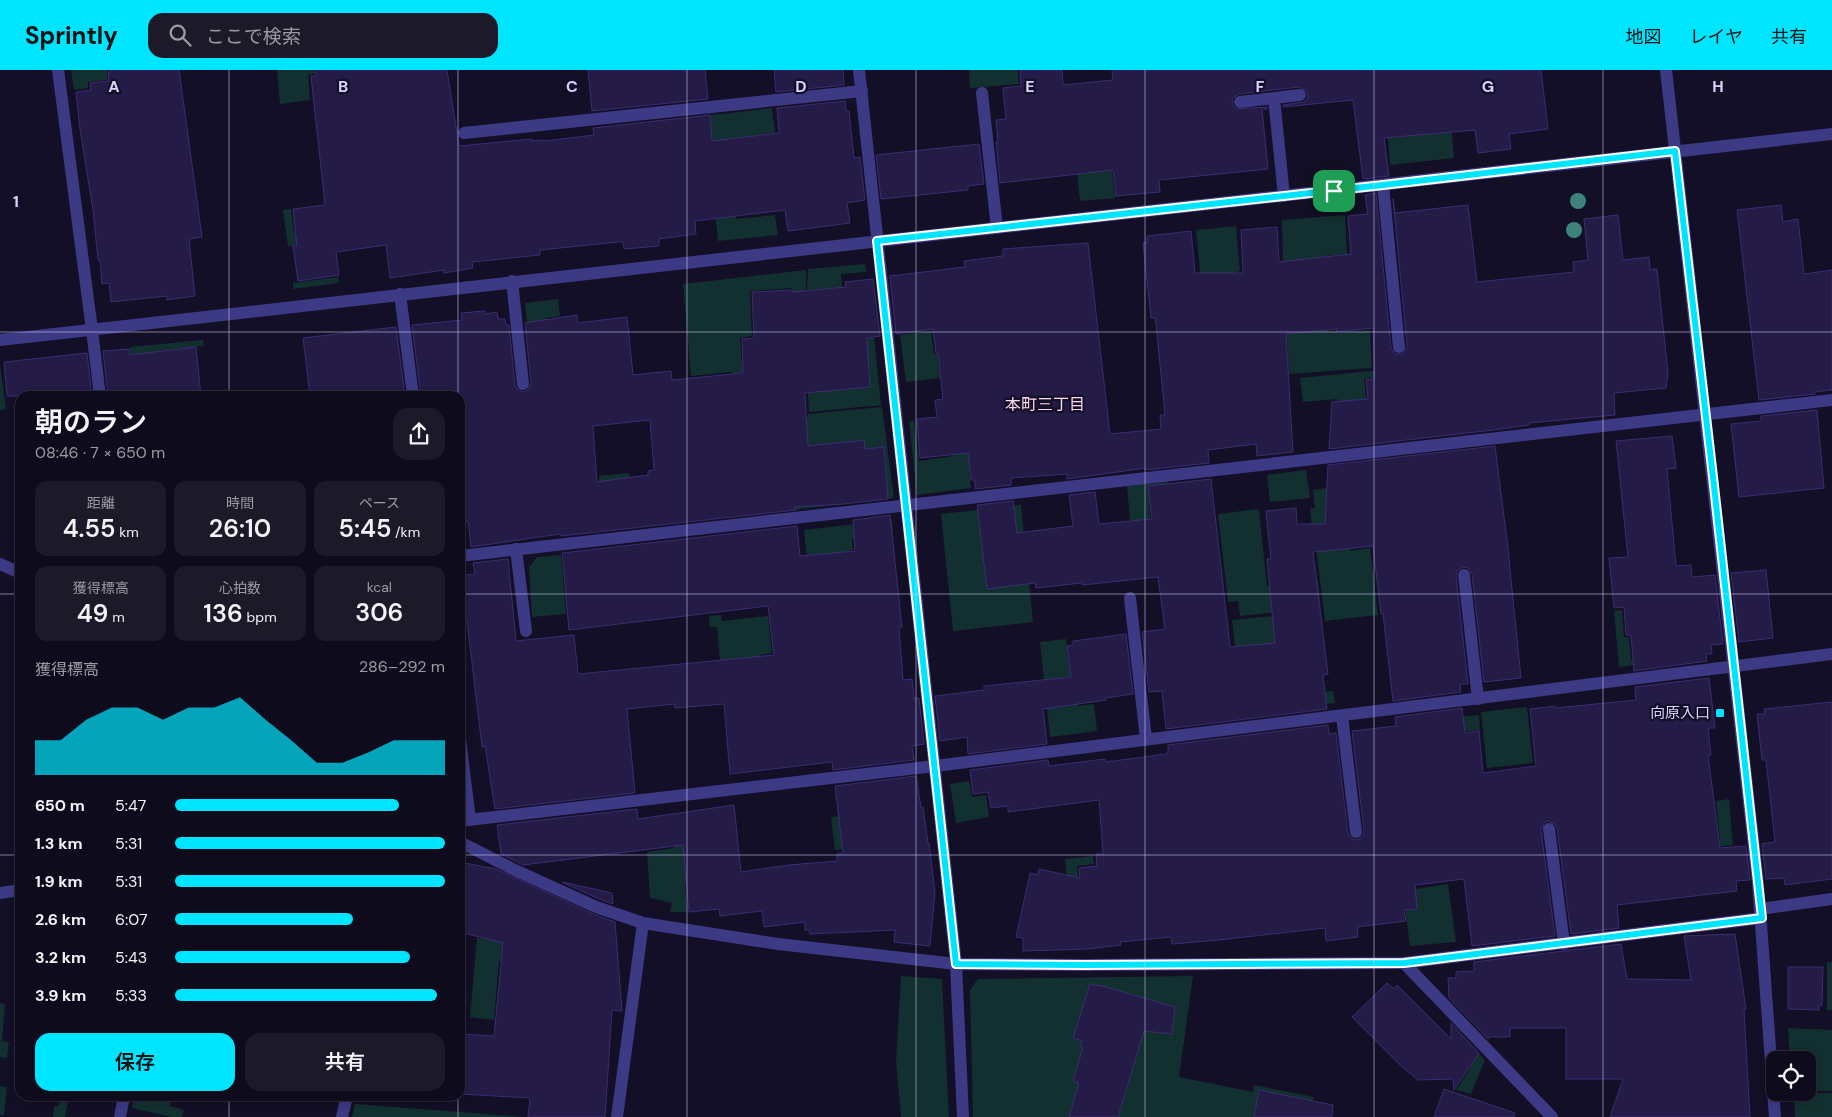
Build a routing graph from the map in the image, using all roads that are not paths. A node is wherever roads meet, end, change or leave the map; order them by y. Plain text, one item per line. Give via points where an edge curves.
1 (58, 70) edge
2 (859, 70) edge
3 (1666, 70) edge
4 (862, 91) junction
5 (982, 93) dead end
6 (1300, 95) dead end
7 (1274, 98) junction
8 (1240, 102) dead end
9 (464, 133) dead end
10 (1832, 134) edge
11 (1675, 151) junction
12 (1383, 185) junction
13 (1284, 196) junction
14 (997, 228) junction
15 (877, 241) junction
16 (512, 282) junction
17 (400, 294) junction
18 (92, 330) junction
19 (0, 340) edge
20 (1399, 347) dead end
21 (523, 384) dead end
22 (99, 391) edge
23 (412, 391) edge
24 (1832, 400) edge
25 (1706, 414) junction
26 (907, 506) junction
27 (516, 550) junction
28 (465, 555) edge
29 (0, 564) edge
30 (15, 571) edge
31 (1464, 575) dead end
32 (1130, 598) dead end
33 (526, 631) dead end
34 (1832, 654) edge
35 (1734, 666) junction
36 (1478, 699) junction
37 (1342, 716) junction
38 (1146, 739) junction
39 (935, 766) junction
40 (465, 821) edge
41 (1549, 829) dead end
42 (1356, 832) dead end
43 (465, 845) edge
44 (15, 891) edge
45 (0, 893) edge
46 (1832, 899) edge
47 (1761, 913) junction
48 (643, 923) junction
49 (1564, 944) junction
50 (1404, 963) junction
51 (956, 964) junction
52 (123, 1101) edge
53 (346, 1101) edge
54 (120, 1117) edge
55 (342, 1117) edge
56 (617, 1117) edge
57 (963, 1117) edge
58 (1552, 1117) edge
59 (1775, 1117) edge

1 - 18 street
2 - 4 street
3 - 11 street
4 - 9 street
4 - 15 street
5 - 14 street
6 - 7 street
7 - 8 street
7 - 13 street
10 - 11 street
11 - 12 street
11 - 25 street
12 - 13 street
12 - 20 street
13 - 14 street
14 - 15 street
15 - 16 street
15 - 26 street
16 - 17 street
16 - 21 street
17 - 18 street
17 - 23 street
18 - 19 street
18 - 22 street
24 - 25 street
25 - 26 street
25 - 35 street
26 - 27 street
26 - 39 street
27 - 28 street
27 - 33 street
29 - 30 street
31 - 36 street
32 - 38 street
34 - 35 street
35 - 36 street
35 - 47 street
36 - 37 street
37 - 38 street
37 - 42 street
38 - 39 street
39 - 40 street
39 - 51 street
41 - 49 street
43 - 48 street via 596,907
44 - 45 street
46 - 47 street
47 - 49 street
47 - 59 street
48 - 51 street via 778,944
48 - 56 street
49 - 50 street
50 - 51 street
50 - 58 street
51 - 57 street
52 - 54 street
53 - 55 street

